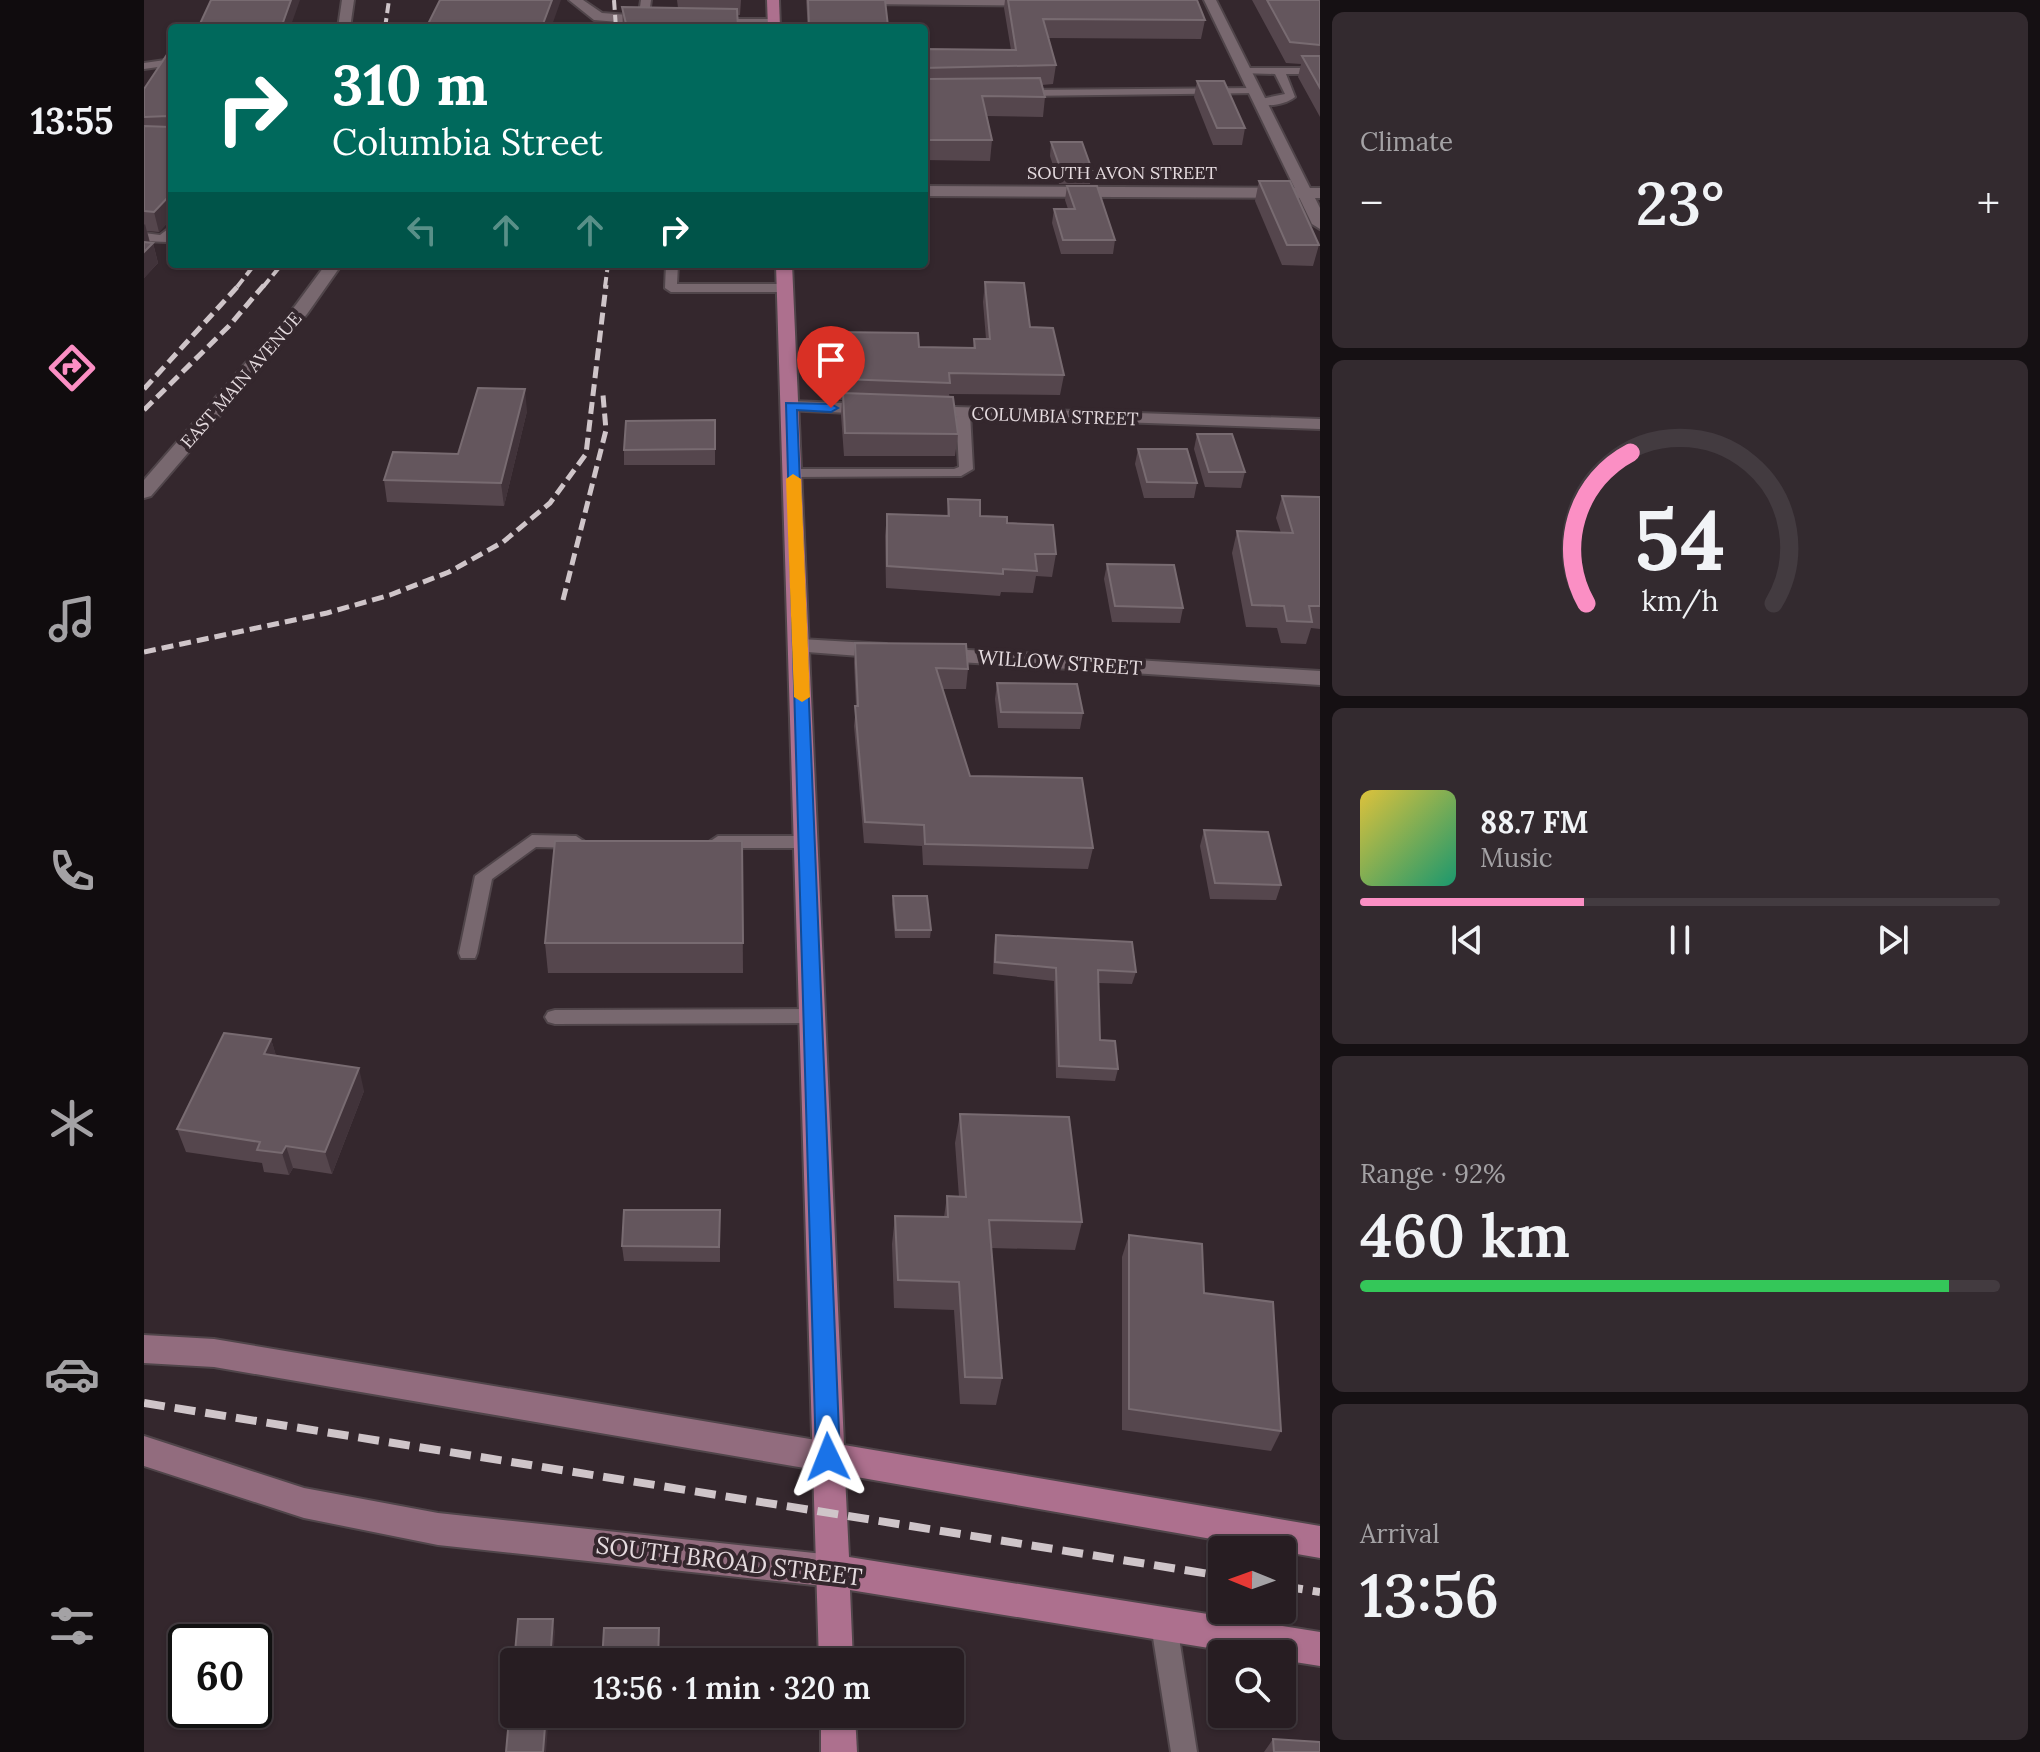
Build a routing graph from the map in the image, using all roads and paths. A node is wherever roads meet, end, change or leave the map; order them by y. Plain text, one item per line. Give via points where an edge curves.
1 (348, 0) edge
2 (575, 0) edge
3 (646, 0) edge
4 (773, 0) edge
5 (1072, 0) edge
6 (1210, 0) edge
7 (851, 1) edge
8 (643, 21) junction
9 (674, 22) edge
10 (689, 22) edge
11 (345, 24) edge
12 (732, 24) edge
13 (774, 24) edge
14 (168, 63) edge
15 (144, 66) edge
16 (1245, 71) junction
17 (1279, 71) junction
18 (1320, 71) edge
19 (1011, 93) edge
20 (1257, 96) junction
21 (928, 191) edge
22 (1313, 193) edge
23 (1320, 224) edge
24 (168, 234) edge
25 (144, 237) edge
26 (331, 268) edge
27 (672, 268) edge
28 (784, 268) edge
29 (784, 288) junction
30 (790, 406) junction
31 (963, 413) junction
32 (1320, 424) edge
33 (793, 473) junction
34 (144, 492) edge
35 (801, 646) junction
36 (1320, 678) edge
37 (595, 842) edge
38 (706, 842) edge
39 (807, 842) junction
40 (468, 953) dead end
41 (813, 1016) junction
42 (555, 1017) dead end
43 (144, 1349) edge
44 (144, 1451) edge
45 (828, 1457) junction
46 (1320, 1542) edge
47 (833, 1571) junction
48 (1164, 1625) junction
49 (836, 1648) edge
50 (1320, 1649) edge
51 (838, 1728) edge
52 (839, 1752) edge
53 (1184, 1752) edge

1 - 11 street
2 - 8 street via 599,17
3 - 8 lane
4 - 13 main road
5 - 7 lane
6 - 16 street
8 - 9 street
10 - 12 street
14 - 15 lane
16 - 17 lane
16 - 20 street
17 - 18 lane
17 - 20 lane via 1291,95 1285,100
19 - 20 lane
20 - 22 street
21 - 22 street, SOUTH AVON STREET
22 - 23 street
24 - 25 lane via 163,239
26 - 34 street, EAST MAIN AVENUE
27 - 29 lane via 671,288
28 - 29 main road
29 - 30 main road
30 - 31 street, COLUMBIA STREET
30 - 33 main road
31 - 32 street, COLUMBIA STREET
31 - 33 lane via 966,469 956,473
33 - 35 main road
35 - 36 street, WILLOW STREET
35 - 39 main road
37 - 40 lane via 532,841 484,876
38 - 39 lane
39 - 41 main road
41 - 42 lane
41 - 45 main road
43 - 45 main road via 214,1353
44 - 47 main road, SOUTH BROAD STREET via 304,1503 438,1529
45 - 46 main road
45 - 47 main road
47 - 48 main road, SOUTH BROAD STREET
47 - 49 main road
48 - 50 main road, SOUTH BROAD STREET
48 - 53 lane
51 - 52 main road

